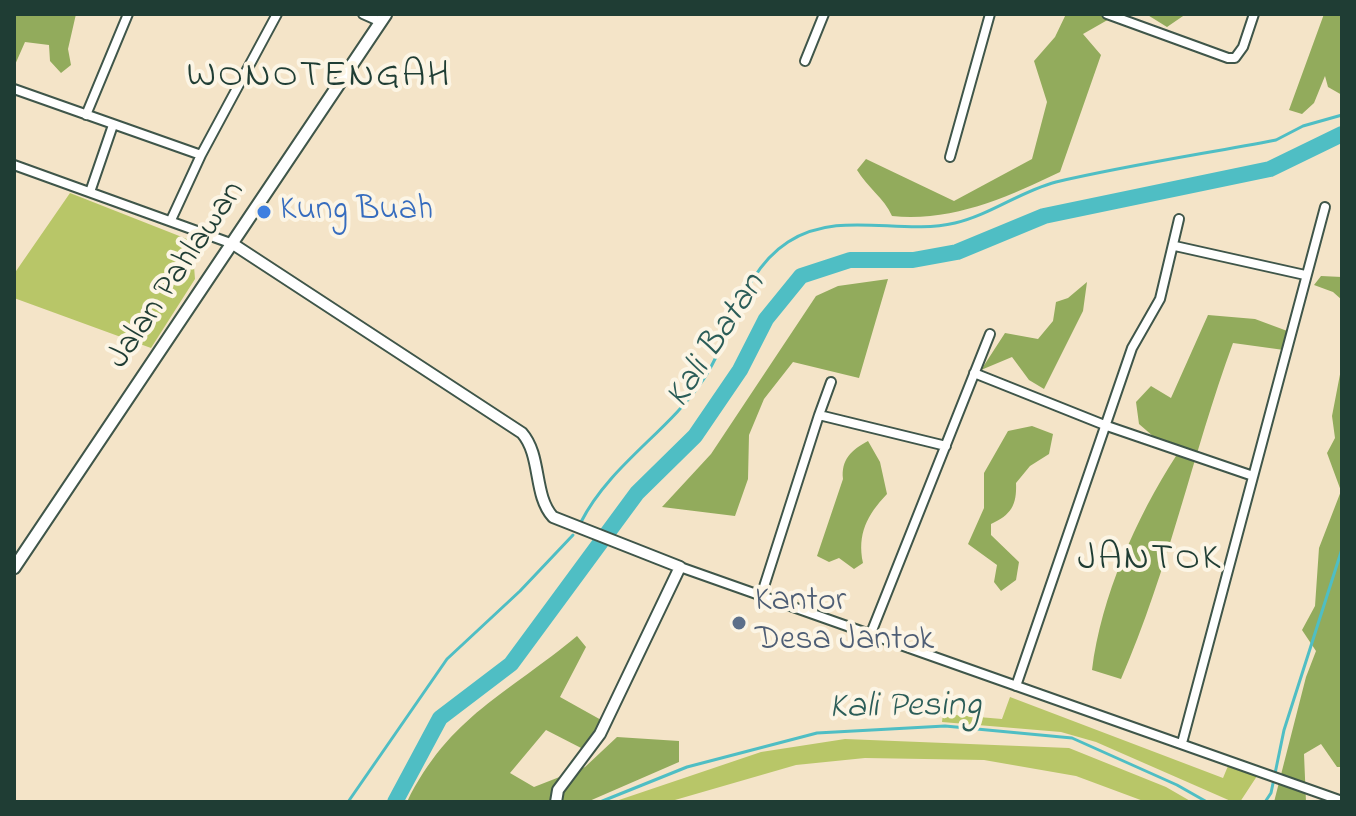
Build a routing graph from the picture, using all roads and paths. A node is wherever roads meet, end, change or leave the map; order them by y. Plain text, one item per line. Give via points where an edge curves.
1 (128, 14) edge
2 (277, 14) edge
3 (363, 14) edge
4 (824, 14) edge
5 (990, 14) edge
6 (1107, 14) edge
7 (1254, 14) edge
8 (384, 18) edge
9 (805, 61) dead end
10 (14, 89) edge
11 (86, 115) junction
12 (113, 125) junction
13 (201, 155) junction
14 (950, 157) dead end
15 (14, 165) edge
16 (90, 192) junction
17 (1325, 207) dead end
18 (1179, 219) dead end
19 (171, 220) junction
20 (233, 244) junction
21 (1175, 246) junction
22 (1305, 275) junction
23 (990, 334) dead end
24 (974, 373) junction
25 (831, 382) dead end
26 (819, 415) junction
27 (1107, 426) junction
28 (946, 446) junction
29 (1253, 476) junction
30 (680, 567) junction
31 (14, 568) edge
32 (761, 596) junction
33 (871, 633) junction
34 (1016, 686) junction
35 (1182, 743) junction
36 (1342, 801) edge
37 (556, 802) edge

1 - 11 street
2 - 13 street
3 - 8 street
4 - 9 street
5 - 14 street
6 - 7 street via 1228,58 1235,58 1243,47
8 - 20 main road, Jalan Pahlawan
10 - 11 street
11 - 12 street
12 - 13 street
12 - 16 street
13 - 19 street
15 - 16 street
16 - 19 street
17 - 22 street
18 - 21 street
19 - 20 street
20 - 30 street via 522,433 548,512 566,524
20 - 31 main road, Jalan Pahlawan
21 - 22 street
21 - 27 street via 1160,299 1132,348
22 - 29 street
23 - 24 street
24 - 27 street
24 - 28 street
25 - 26 street
26 - 28 street
26 - 32 street
27 - 29 street
27 - 34 street
28 - 33 street
29 - 35 street
30 - 32 street
30 - 37 street via 600,734 558,790
32 - 33 street
33 - 34 street
34 - 35 street
35 - 36 street

